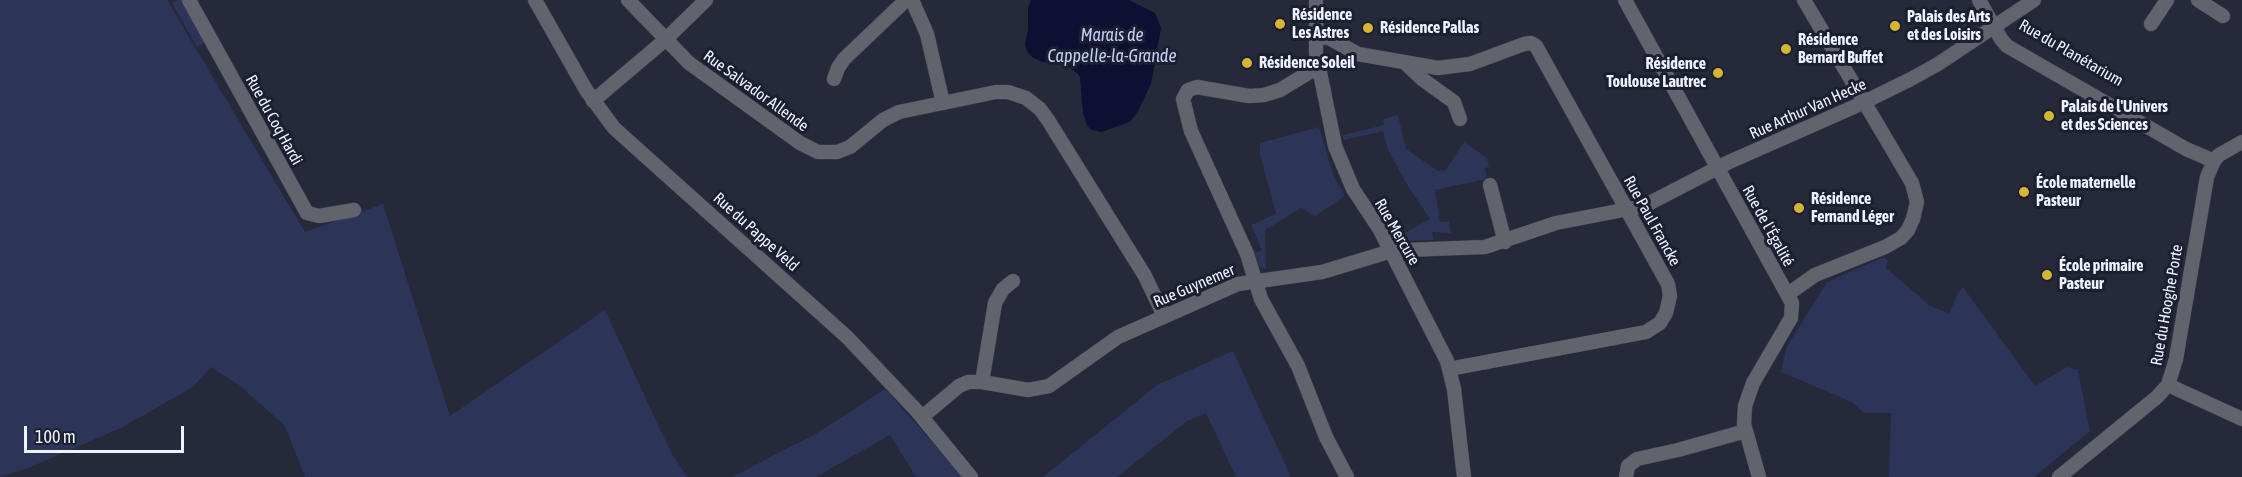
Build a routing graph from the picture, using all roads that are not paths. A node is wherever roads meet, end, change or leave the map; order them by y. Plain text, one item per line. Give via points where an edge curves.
1 (189, 0) edge
2 (535, 0) edge
3 (628, 0) edge
4 (706, 0) edge
5 (906, 0) edge
6 (912, 0) edge
7 (1316, 0) edge
8 (1625, 0) edge
9 (1804, 0) edge
10 (1979, 0) edge
11 (2034, 0) edge
12 (2167, 0) edge
13 (2203, 1) edge
14 (2223, 16) dead end
15 (2151, 24) dead end
16 (1995, 26) junction
17 (1315, 36) junction
18 (665, 40) junction
19 (1404, 62) junction
20 (1319, 69) junction
21 (834, 79) dead end
22 (593, 101) junction
23 (1864, 102) junction
24 (943, 103) junction
25 (1460, 119) dead end
26 (2242, 142) edge
27 (2214, 161) junction
28 (1717, 168) junction
29 (1490, 185) dead end
30 (1627, 209) junction
31 (354, 210) dead end
32 (1505, 242) junction
33 (1391, 252) junction
34 (1255, 280) junction
35 (1013, 281) dead end
36 (1788, 294) junction
37 (1164, 316) junction
38 (1449, 369) junction
39 (982, 382) junction
40 (2169, 385) junction
41 (922, 417) junction
42 (2242, 419) edge
43 (1746, 431) junction
44 (971, 477) edge
45 (1347, 477) edge
46 (1464, 477) edge
47 (1626, 477) edge
48 (1759, 477) edge
49 (2059, 477) edge

1 - 31 street, Rue du Coq Hardi via 307,213 320,216
2 - 22 street, Rue du Pappe Veld
3 - 18 street, Rue Salvador Allende
4 - 18 street
5 - 21 street via 844,59
6 - 24 street via 927,34
7 - 17 street, Rue Mercure
8 - 28 street, Rue de l'Égalité
9 - 23 street
10 - 16 street, Rue du Planétarium
11 - 16 street, Rue Arthur Van Hecke
12 - 15 street
13 - 14 street
16 - 23 street, Rue Arthur Van Hecke via 1931,68
16 - 27 street, Rue du Planétarium via 2007,46 2186,149
17 - 19 street via 1329,38 1358,54
17 - 20 street, Rue Mercure
18 - 22 street
18 - 24 street, Rue Salvador Allende via 689,63 818,152 850,147 893,114
19 - 25 street via 1454,102
19 - 30 street, Rue Paul Francke via 1457,67 1524,44 1536,46
20 - 33 street, Rue Mercure via 1331,130 1346,176
20 - 34 street via 1264,95 1201,87 1185,92 1183,103 1189,126
22 - 41 street, Rue du Pappe Veld via 620,133 841,331
23 - 28 street, Rue Arthur Van Hecke
23 - 36 street via 1914,187 1917,202 1913,219 1908,231 1896,242 1815,275
24 - 37 street, Rue Salvador Allende via 1002,92 1026,98 1044,114 1145,276
26 - 27 street
27 - 40 street, Rue du Hooghe Porte via 2204,191
28 - 30 street, Rue Arthur Van Hecke via 1649,203
28 - 36 street, Rue de l'Égalité
29 - 32 street
30 - 32 street, Rue Guynemer via 1549,225
30 - 38 street, Rue Paul Francke via 1668,284 1668,307 1660,323 1634,335
32 - 33 street, Rue Guynemer via 1477,249
33 - 34 street, Rue Guynemer via 1322,272
33 - 38 street, Rue Mercure
34 - 37 street, Rue Guynemer via 1234,285
34 - 45 street
35 - 39 street via 995,303
36 - 43 street, Rue de l'Égalité via 1791,318 1748,394
37 - 39 street, Rue Guynemer via 1118,337 1045,387 1024,390
38 - 46 street, Rue Mercure
39 - 41 street, Rue Guynemer via 962,384
40 - 42 street
40 - 49 street, Rue du Hooghe Porte
41 - 44 street, Rue du Pappe Veld
43 - 47 street via 1633,460
43 - 48 street, Rue de l'Égalité

